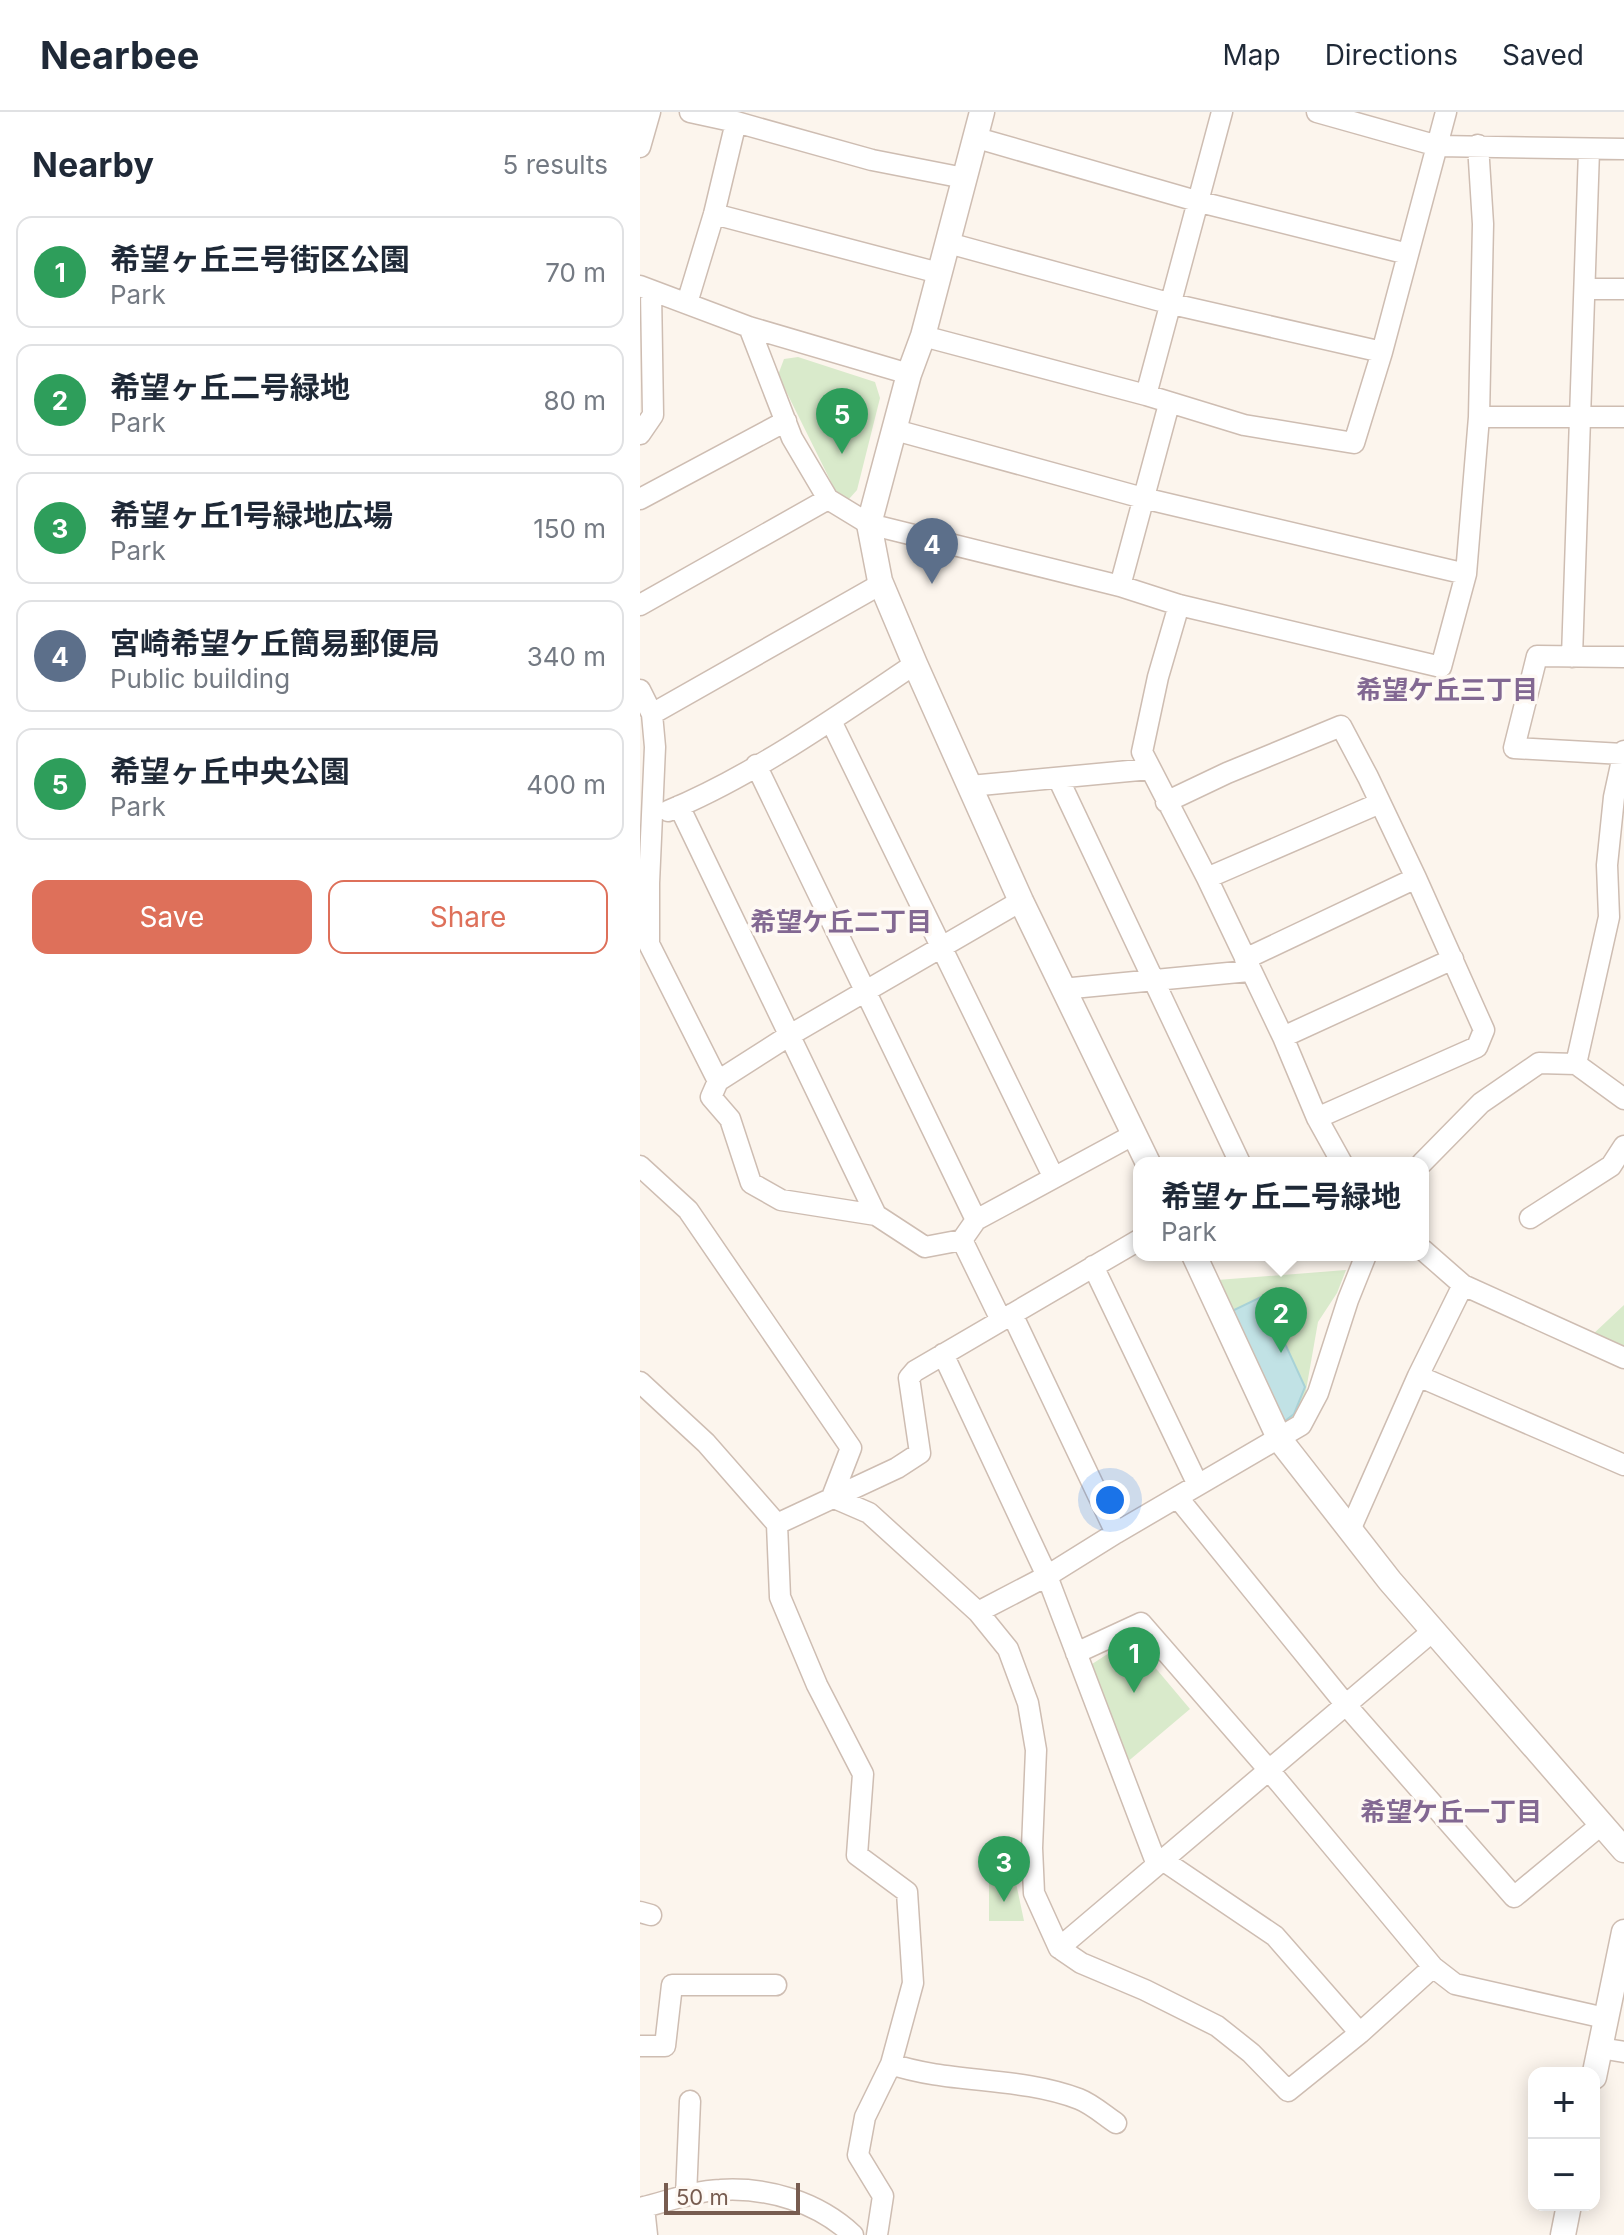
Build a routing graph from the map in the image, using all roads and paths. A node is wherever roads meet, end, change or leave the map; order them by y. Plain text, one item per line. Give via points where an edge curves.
1 (650, 112) edge
2 (690, 112) edge
3 (982, 112) edge
4 (1222, 112) edge
5 (1317, 112) edge
6 (1446, 112) edge
7 (736, 122) junction
8 (977, 138) junction
9 (1478, 145) junction
10 (1438, 146) junction
11 (640, 147) edge
12 (1624, 149) edge
13 (1589, 150) junction
14 (964, 178) junction
15 (1200, 202) junction
16 (714, 214) junction
17 (948, 243) junction
18 (1408, 254) junction
19 (939, 273) junction
20 (645, 289) edge
21 (1586, 289) junction
22 (1624, 289) edge
23 (687, 303) junction
24 (1172, 304) junction
25 (749, 327) junction
26 (923, 336) junction
27 (1382, 352) junction
28 (909, 374) junction
29 (1146, 395) junction
30 (1169, 404) junction
31 (1580, 416) junction
32 (1479, 417) junction
33 (1624, 417) edge
34 (786, 421) junction
35 (895, 430) junction
36 (640, 434) edge
37 (1143, 498) junction
38 (640, 499) edge
39 (828, 499) junction
40 (869, 524) junction
41 (1466, 574) junction
42 (881, 584) junction
43 (1120, 586) junction
44 (640, 605) edge
45 (1179, 605) junction
46 (1572, 657) junction
47 (1624, 657) edge
48 (915, 664) junction
49 (640, 690) edge
50 (652, 714) junction
51 (831, 721) junction
52 (1624, 752) edge
53 (756, 765) junction
54 (1150, 769) junction
55 (1058, 778) junction
56 (970, 786) junction
57 (1166, 802) junction
58 (1380, 803) junction
59 (679, 806) junction
60 (654, 817) junction
61 (1207, 878) junction
62 (1416, 878) junction
63 (1021, 901) junction
64 (941, 948) junction
65 (1453, 959) junction
66 (1247, 965) junction
67 (1154, 982) junction
68 (1062, 989) junction
69 (865, 991) junction
70 (790, 1035) junction
71 (1283, 1037) junction
72 (1576, 1064) junction
73 (718, 1081) junction
74 (1624, 1099) edge
75 (1317, 1118) junction
76 (1133, 1135) junction
77 (1624, 1146) edge
78 (1145, 1157) edge
79 (1237, 1157) edge
80 (1339, 1157) edge
81 (1428, 1157) edge
82 (640, 1166) edge
83 (1053, 1176) junction
84 (876, 1215) junction
85 (1530, 1218) dead end
86 (976, 1220) junction
87 (962, 1240) junction
88 (1133, 1243) edge
89 (1429, 1255) edge
90 (1197, 1261) edge
91 (1364, 1261) edge
92 (1093, 1266) junction
93 (1463, 1285) junction
94 (1007, 1317) junction
95 (943, 1354) junction
96 (1624, 1358) edge
97 (1418, 1376) junction
98 (640, 1382) edge
99 (1280, 1440) junction
100 (1624, 1465) edge
101 (1198, 1485) junction
102 (832, 1497) junction
103 (1178, 1498) junction
104 (777, 1524) junction
105 (1350, 1530) junction
106 (1116, 1533) junction
107 (1047, 1576) junction
108 (978, 1612) junction
109 (1434, 1630) junction
110 (1076, 1653) junction
111 (1346, 1705) junction
112 (1268, 1769) junction
113 (1602, 1824) junction
114 (1624, 1850) edge
115 (1160, 1863) junction
116 (1059, 1948) junction
117 (1622, 1948) edge
118 (1433, 1967) junction
119 (776, 1985) dead end
120 (1605, 2018) junction
121 (1360, 2033) junction
122 (640, 2046) edge
123 (1612, 2050) edge
124 (891, 2064) junction
125 (1600, 2068) edge
126 (690, 2101) dead end
127 (1116, 2123) dead end
128 (686, 2196) junction
129 (642, 2208) edge
130 (1568, 2211) edge
131 (647, 2235) edge
132 (853, 2235) edge
133 (877, 2235) edge
134 (1563, 2235) edge

1 - 11 street
2 - 7 street
3 - 8 street
4 - 15 street
5 - 10 street
6 - 10 street
7 - 14 street via 872,160
7 - 16 street
8 - 14 street
8 - 15 street
9 - 10 street
9 - 13 street
9 - 32 street via 1483,224
10 - 18 street
12 - 13 street
13 - 21 street
14 - 17 street
15 - 18 street
15 - 24 street
16 - 19 street
16 - 23 street
17 - 19 street
17 - 24 street
18 - 27 street
19 - 26 street
20 - 23 street
20 - 36 street via 653,415
21 - 22 street
21 - 31 street
23 - 25 street
24 - 27 street
24 - 29 street
25 - 28 street
25 - 34 street
26 - 28 street
26 - 29 street
27 - 30 street via 1354,443 1244,425
28 - 35 street
29 - 30 street
30 - 37 street
31 - 32 street
31 - 33 street
31 - 46 street
32 - 41 street
34 - 38 street
34 - 39 street
35 - 37 street
35 - 40 street
37 - 41 street
37 - 43 street
39 - 40 street
39 - 44 street
40 - 42 street
40 - 43 street
41 - 45 street via 1441,667
42 - 48 street
42 - 50 street
43 - 45 street
45 - 54 street via 1142,752
46 - 47 street
46 - 52 street via 1537,656 1514,748
48 - 51 street
48 - 56 street
49 - 50 street
50 - 60 street
51 - 53 street
51 - 64 street
52 - 72 street via 1607,865 1609,917
53 - 59 street
53 - 69 street
54 - 55 street
54 - 57 street
55 - 56 street
55 - 67 street
56 - 63 street
57 - 58 street via 1341,726
57 - 61 street
58 - 61 street
58 - 62 street
59 - 60 street
59 - 70 street
60 - 73 street via 649,944
61 - 66 street
62 - 65 street
62 - 66 street
63 - 64 street
63 - 68 street
64 - 69 street
64 - 83 street
65 - 71 street
65 - 75 street via 1484,1030 1477,1047
66 - 67 street
66 - 71 street
67 - 68 street
67 - 79 street
68 - 76 street
69 - 70 street
69 - 86 street
70 - 73 street
70 - 84 street
71 - 75 street
72 - 74 street
72 - 81 street via 1539,1063 1481,1103
73 - 84 street via 711,1097 730,1119 754,1186 781,1200
75 - 80 street
76 - 78 street
76 - 83 street
77 - 85 street via 1611,1166
82 - 102 street via 688,1210 851,1448
83 - 86 street
84 - 87 street via 925,1247
86 - 87 street
87 - 94 street
88 - 92 street
89 - 93 street
90 - 99 street
91 - 99 street via 1318,1393 1301,1425
92 - 94 street
92 - 101 street
93 - 96 street
93 - 97 street
94 - 95 street
94 - 106 street
95 - 102 street via 909,1378 920,1453
95 - 107 street
97 - 100 street
97 - 105 street
98 - 104 street via 706,1443
99 - 101 street
99 - 105 street
101 - 103 street
102 - 104 street
102 - 108 street via 869,1513
103 - 106 street
103 - 111 street
104 - 124 street via 780,1597 863,1774 857,1855 907,1892 913,1983
105 - 109 street
106 - 107 street
107 - 108 street
107 - 110 street
108 - 116 street via 1008,1649 1028,1703 1036,1750 1034,1893
109 - 111 street
109 - 113 street
110 - 112 street via 1141,1623
110 - 115 street
111 - 112 street
111 - 113 street via 1514,1897
112 - 115 street
112 - 118 street
113 - 114 street
115 - 116 street
115 - 121 street via 1275,1936
116 - 121 street via 1217,2026 1288,2091
117 - 120 street
118 - 120 street via 1455,1984
118 - 121 street
119 - 122 street via 672,1985 665,2046
120 - 123 street
123 - 125 street
124 - 127 street via 1055,2092 1082,2100
124 - 133 street via 865,2117 858,2155 883,2196
126 - 128 street
128 - 129 street
128 - 132 street via 720,2190 790,2199 815,2207
129 - 131 street
130 - 134 street

